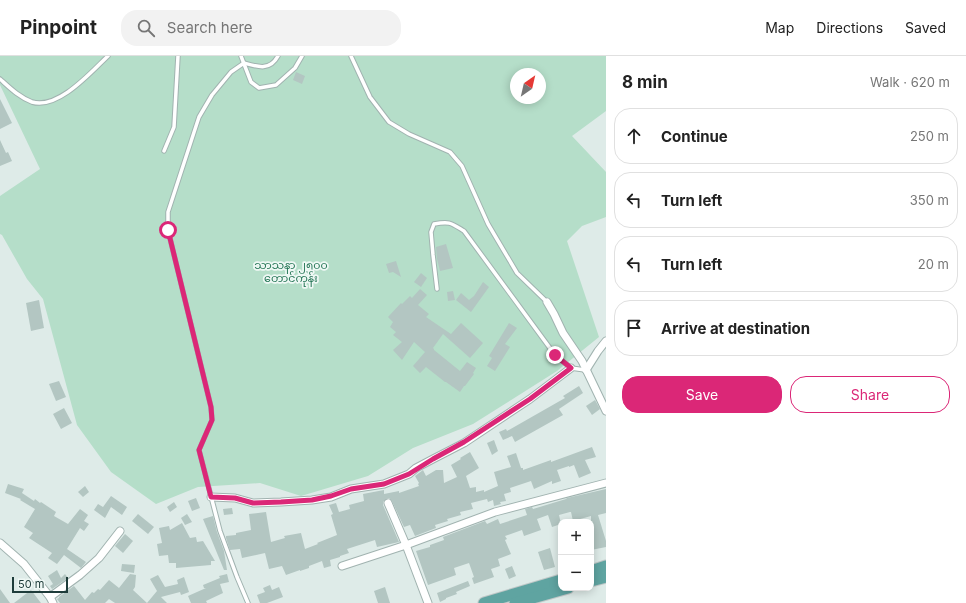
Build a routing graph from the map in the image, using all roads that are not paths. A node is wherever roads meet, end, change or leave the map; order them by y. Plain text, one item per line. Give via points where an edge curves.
1 (108, 56) edge
2 (178, 56) edge
3 (241, 56) edge
4 (278, 56) edge
5 (302, 56) edge
6 (351, 56) edge
7 (244, 63) junction
8 (0, 79) edge
9 (164, 151) dead end
10 (437, 289) dead end
11 (547, 302) joint
12 (606, 341) edge
13 (606, 348) edge
14 (598, 351) junction
15 (571, 368) junction
16 (586, 370) junction
17 (606, 411) edge
18 (606, 483) edge
19 (211, 497) junction
20 (388, 503) dead end
21 (120, 531) dead end
22 (0, 543) edge
23 (406, 544) junction
24 (342, 566) dead end
25 (606, 566) edge
26 (594, 570) edge
27 (606, 577) edge
28 (594, 580) edge
29 (558, 581) edge
30 (558, 591) edge
31 (51, 600) edge
32 (248, 603) edge
33 (428, 603) edge
34 (484, 603) edge
35 (516, 603) edge

1 - 8 lane via 64,95 43,103 23,98
2 - 9 lane via 174,127
3 - 7 lane
4 - 7 lane via 271,64 261,67
5 - 7 lane via 295,68 276,85 259,88 251,82
6 - 11 lane via 370,97 389,122 450,152 462,166 488,224 517,273
7 - 19 lane via 231,72 212,95 199,117 168,212 168,230 211,407 212,420 199,450
10 - 15 lane via 431,232 434,224 452,223 464,232 555,355
11 - 16 street
12 - 14 street
13 - 14 street
14 - 16 street
15 - 16 lane
15 - 19 street via 530,399 464,442 409,474 384,484 304,501 253,503 235,498
16 - 17 street
18 - 23 street via 495,512
19 - 32 lane via 220,531
20 - 23 street
21 - 31 street via 99,558
22 - 31 street via 24,564
23 - 24 street
23 - 33 street
25 - 26 main road
27 - 28 main road
29 - 34 main road
30 - 35 main road

